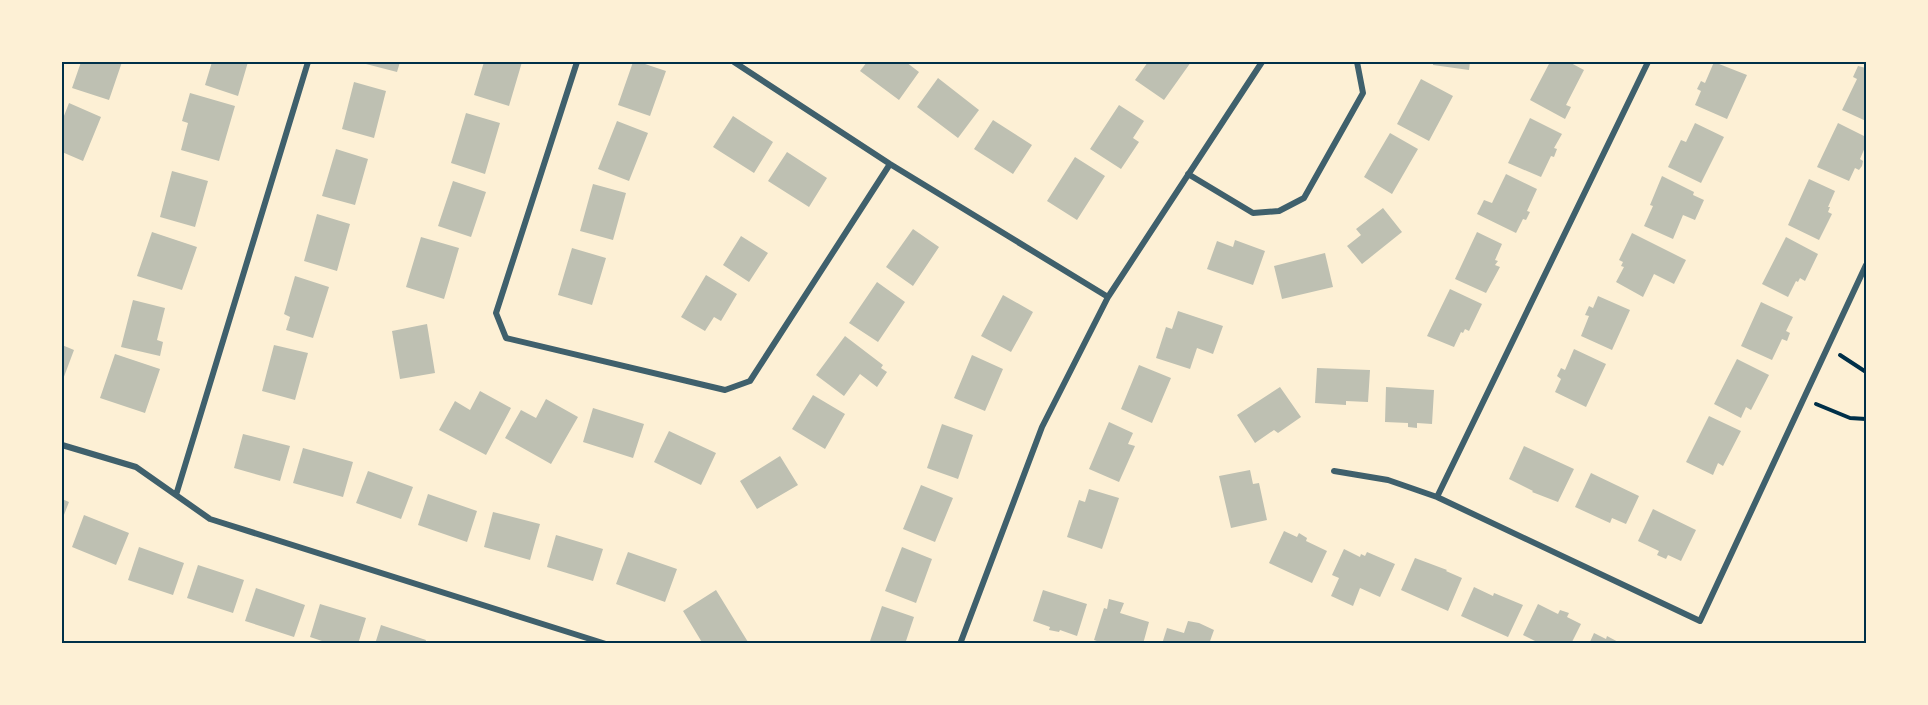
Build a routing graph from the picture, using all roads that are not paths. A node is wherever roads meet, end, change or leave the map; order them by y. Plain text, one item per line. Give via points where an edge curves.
1 (308, 62) edge
2 (577, 62) edge
3 (734, 62) edge
4 (1262, 62) edge
5 (1357, 62) edge
6 (1648, 62) edge
7 (890, 164) junction
8 (1188, 174) junction
9 (1866, 265) edge
10 (1108, 297) junction
11 (62, 444) edge
12 (1334, 471) dead end
13 (176, 495) junction
14 (1437, 497) junction
15 (606, 644) edge
16 (960, 644) edge

1 - 13 street
2 - 7 street via 496,313 506,338 725,390 750,381
3 - 7 street
4 - 8 street
5 - 8 street via 1363,93 1304,198 1279,211 1253,213
6 - 14 street
7 - 10 street
8 - 10 street
9 - 14 street via 1700,621
10 - 16 street via 1042,427
11 - 13 street via 136,467
12 - 14 street via 1388,480
13 - 15 street via 210,519

